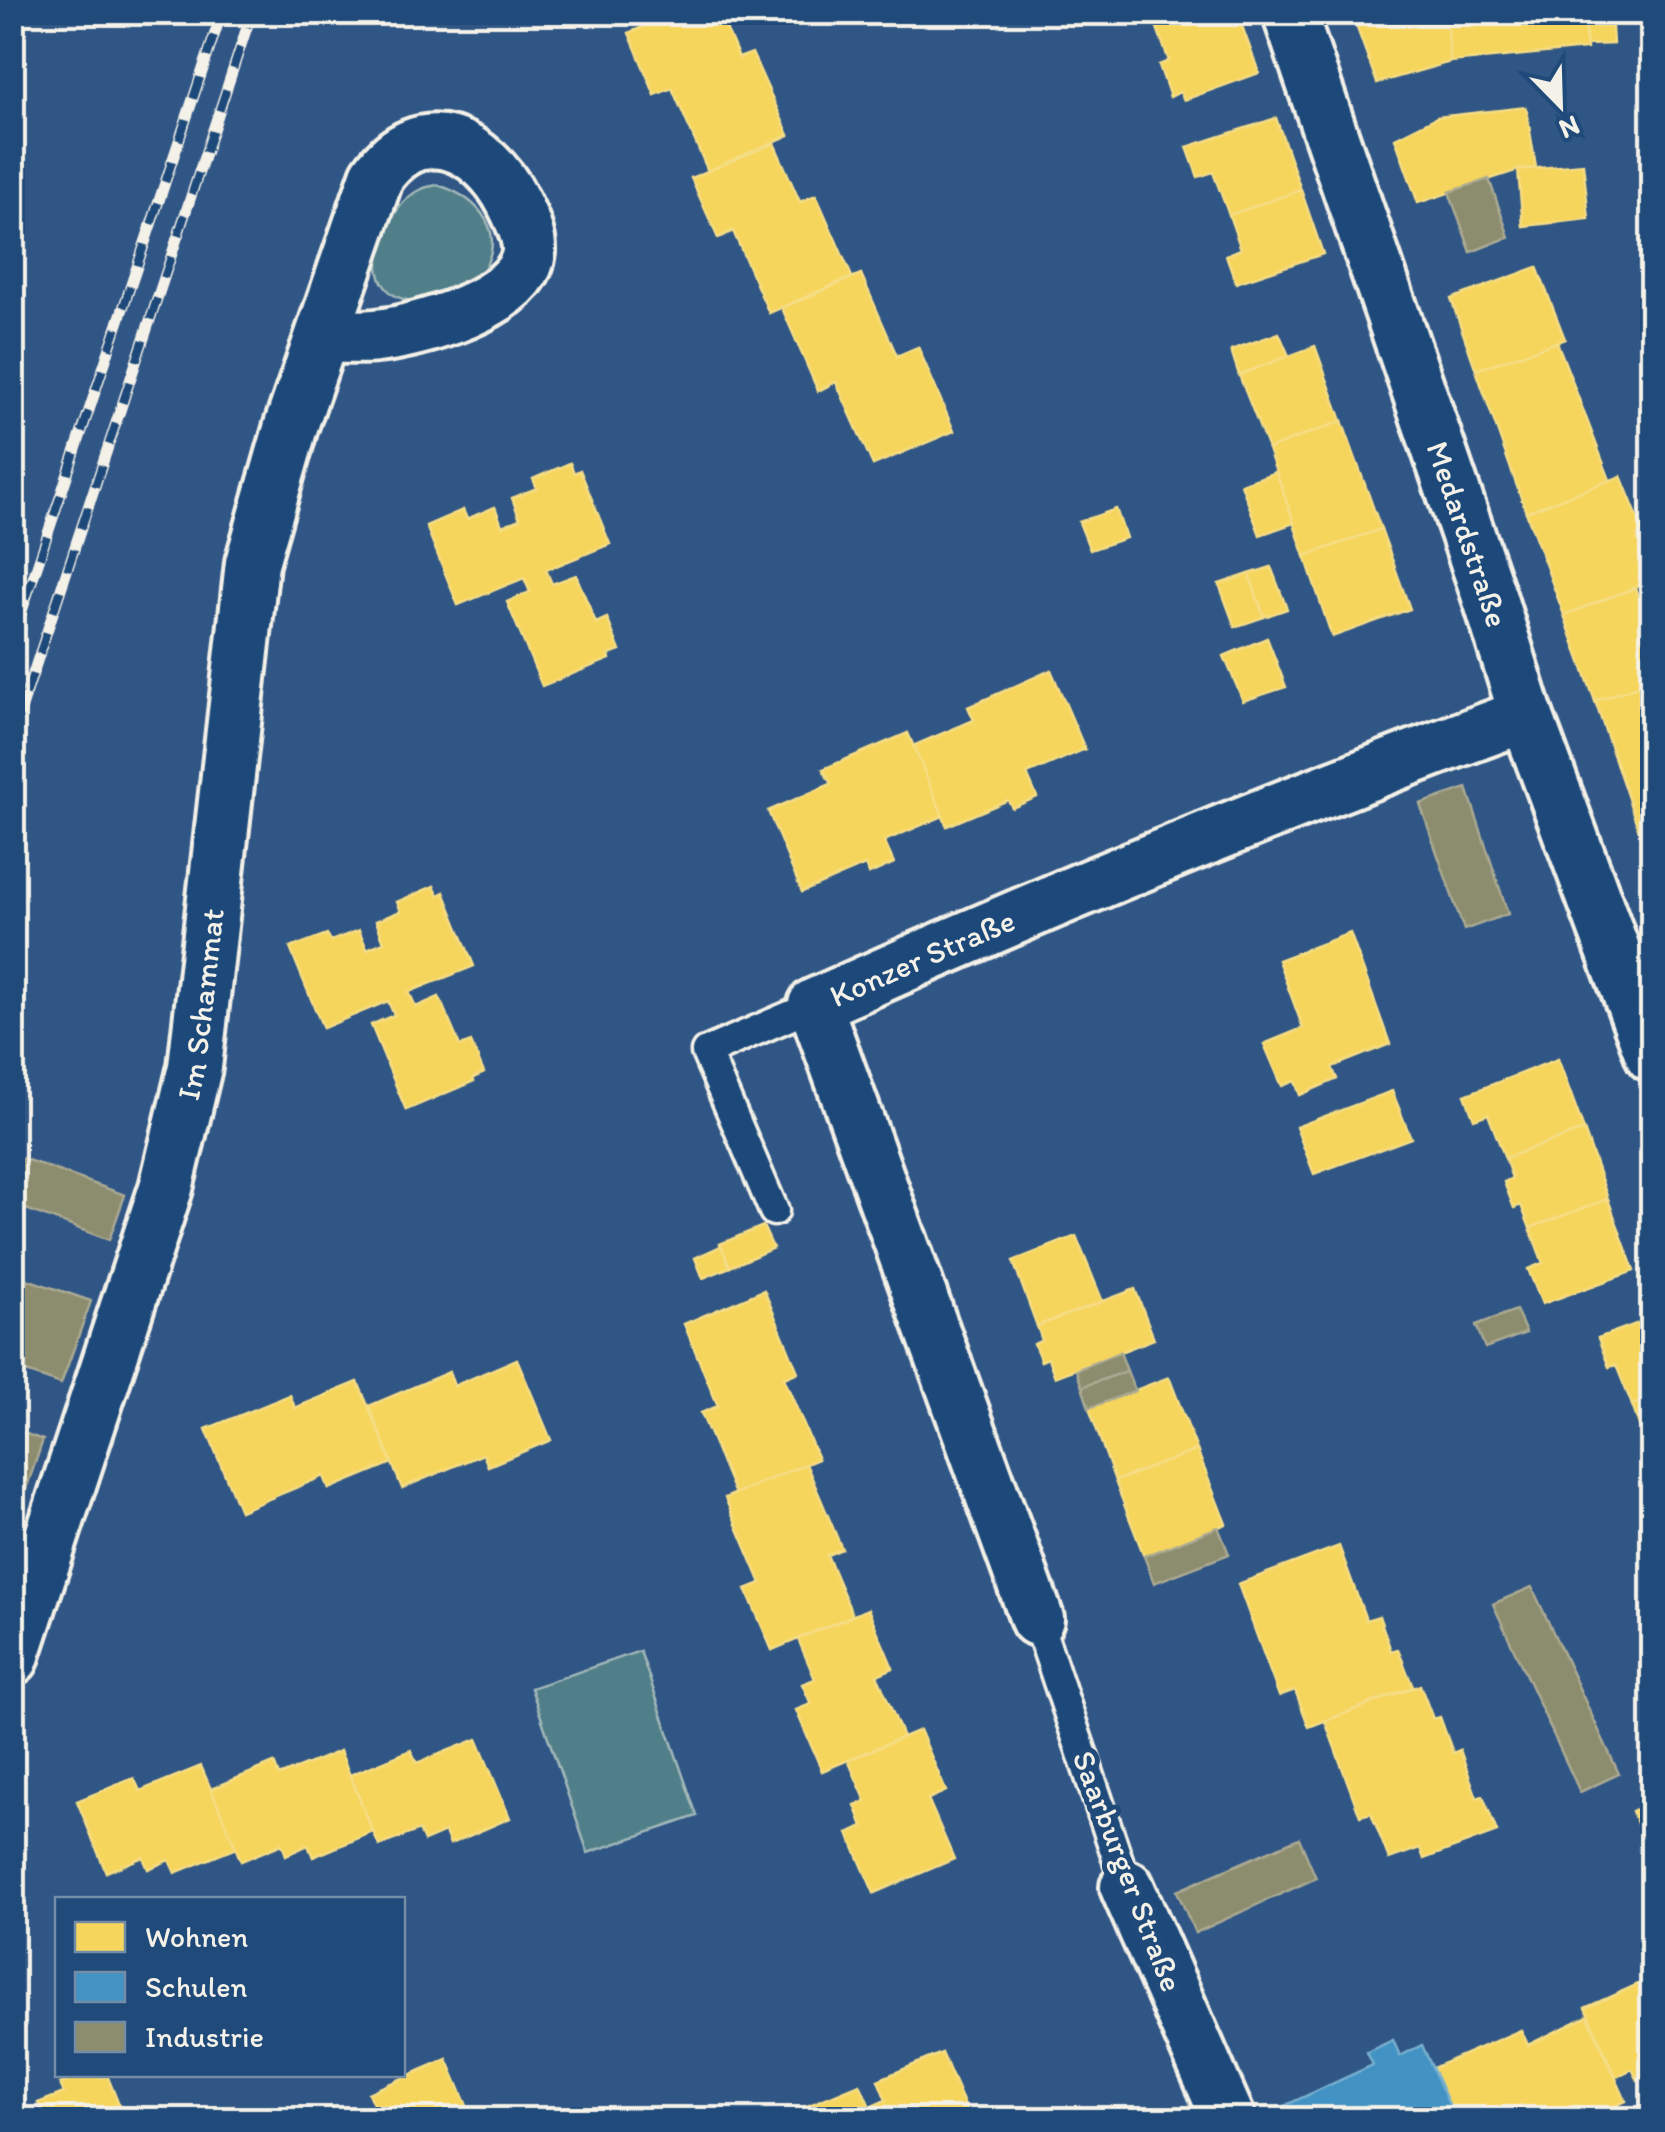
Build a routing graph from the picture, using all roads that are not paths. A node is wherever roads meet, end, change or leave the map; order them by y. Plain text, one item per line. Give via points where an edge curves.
1 (1289, 12) edge
2 (322, 336) dead end
3 (1526, 715) junction
4 (815, 1005) junction
5 (1652, 1055) edge
6 (774, 1212) dead end
7 (1038, 1619) joint
8 (12, 1658) edge
9 (1127, 1887) joint
10 (1229, 2120) edge

1 - 3 street, Medardstraße
2 - 8 street, Im Schammat via 252,563 195,1067 166,1188
3 - 4 street, Konzer Straße via 1172,852
3 - 5 street, Medardstraße
4 - 6 lane via 706,1052
4 - 7 street, Konzer Straße
7 - 9 lane, Saarburger Straße
9 - 10 street, Saarburger Straße

